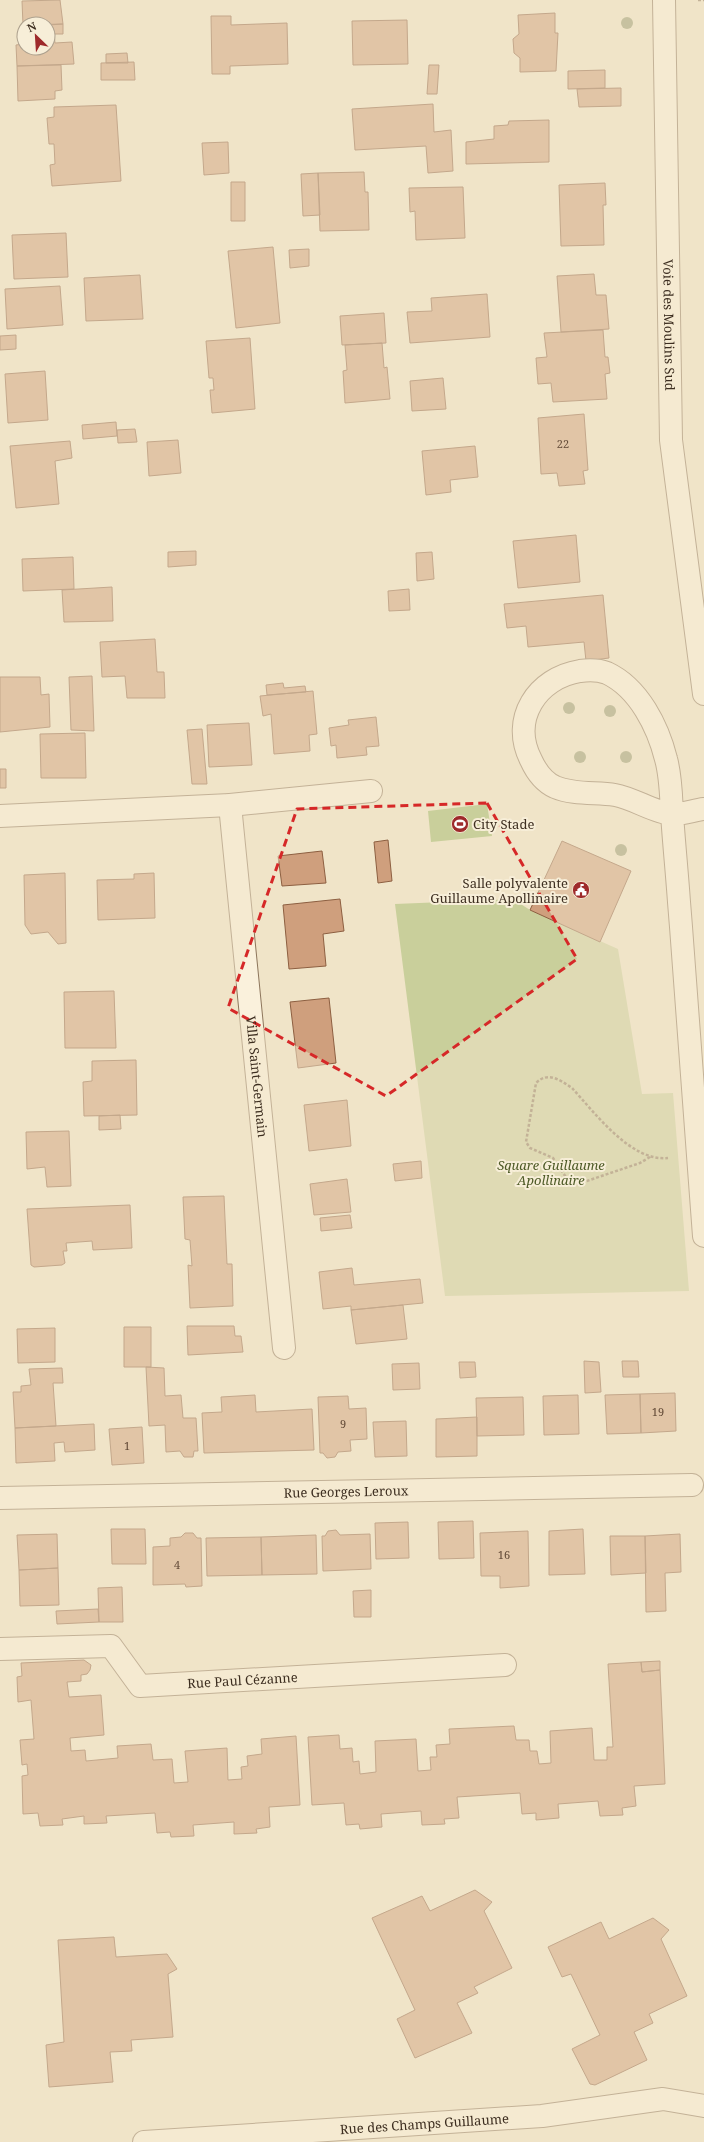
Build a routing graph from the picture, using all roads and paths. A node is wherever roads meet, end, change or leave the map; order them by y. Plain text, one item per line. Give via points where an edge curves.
1 (664, 0) edge
2 (698, 0) edge
3 (704, 0) edge
4 (704, 694) edge
5 (371, 791) dead end
6 (230, 804) junction
7 (704, 808) edge
8 (672, 814) junction
9 (0, 816) edge
10 (699, 1156) junction
11 (650, 1157) junction
12 (704, 1236) edge
13 (284, 1348) dead end
14 (692, 1485) dead end
15 (0, 1498) edge
16 (0, 1649) edge
17 (505, 1665) dead end
18 (704, 2106) edge
19 (144, 2142) edge

1 - 4 street, Voie des Moulins Sud via 671,440
2 - 3 path
5 - 6 street
6 - 9 street
6 - 13 street, Villa Saint-Germain
7 - 8 street
8 - 8 street via 618,796 568,791 553,786 543,778 527,754 523,738 525,719 535,696 548,683 568,673 587,670 606,672 619,681 643,708 663,746 669,769
8 - 10 street
10 - 11 path via 663,1159
10 - 12 street
11 - 11 path via 626,1143 562,1081 550,1076 541,1078 536,1083 526,1142 530,1148 553,1158 572,1186 640,1163
14 - 15 street, Rue Georges Leroux
16 - 17 street, Rue Paul Cézanne via 110,1646 140,1686
18 - 19 street, Rue des Champs Guillaume via 663,2099 542,2116

